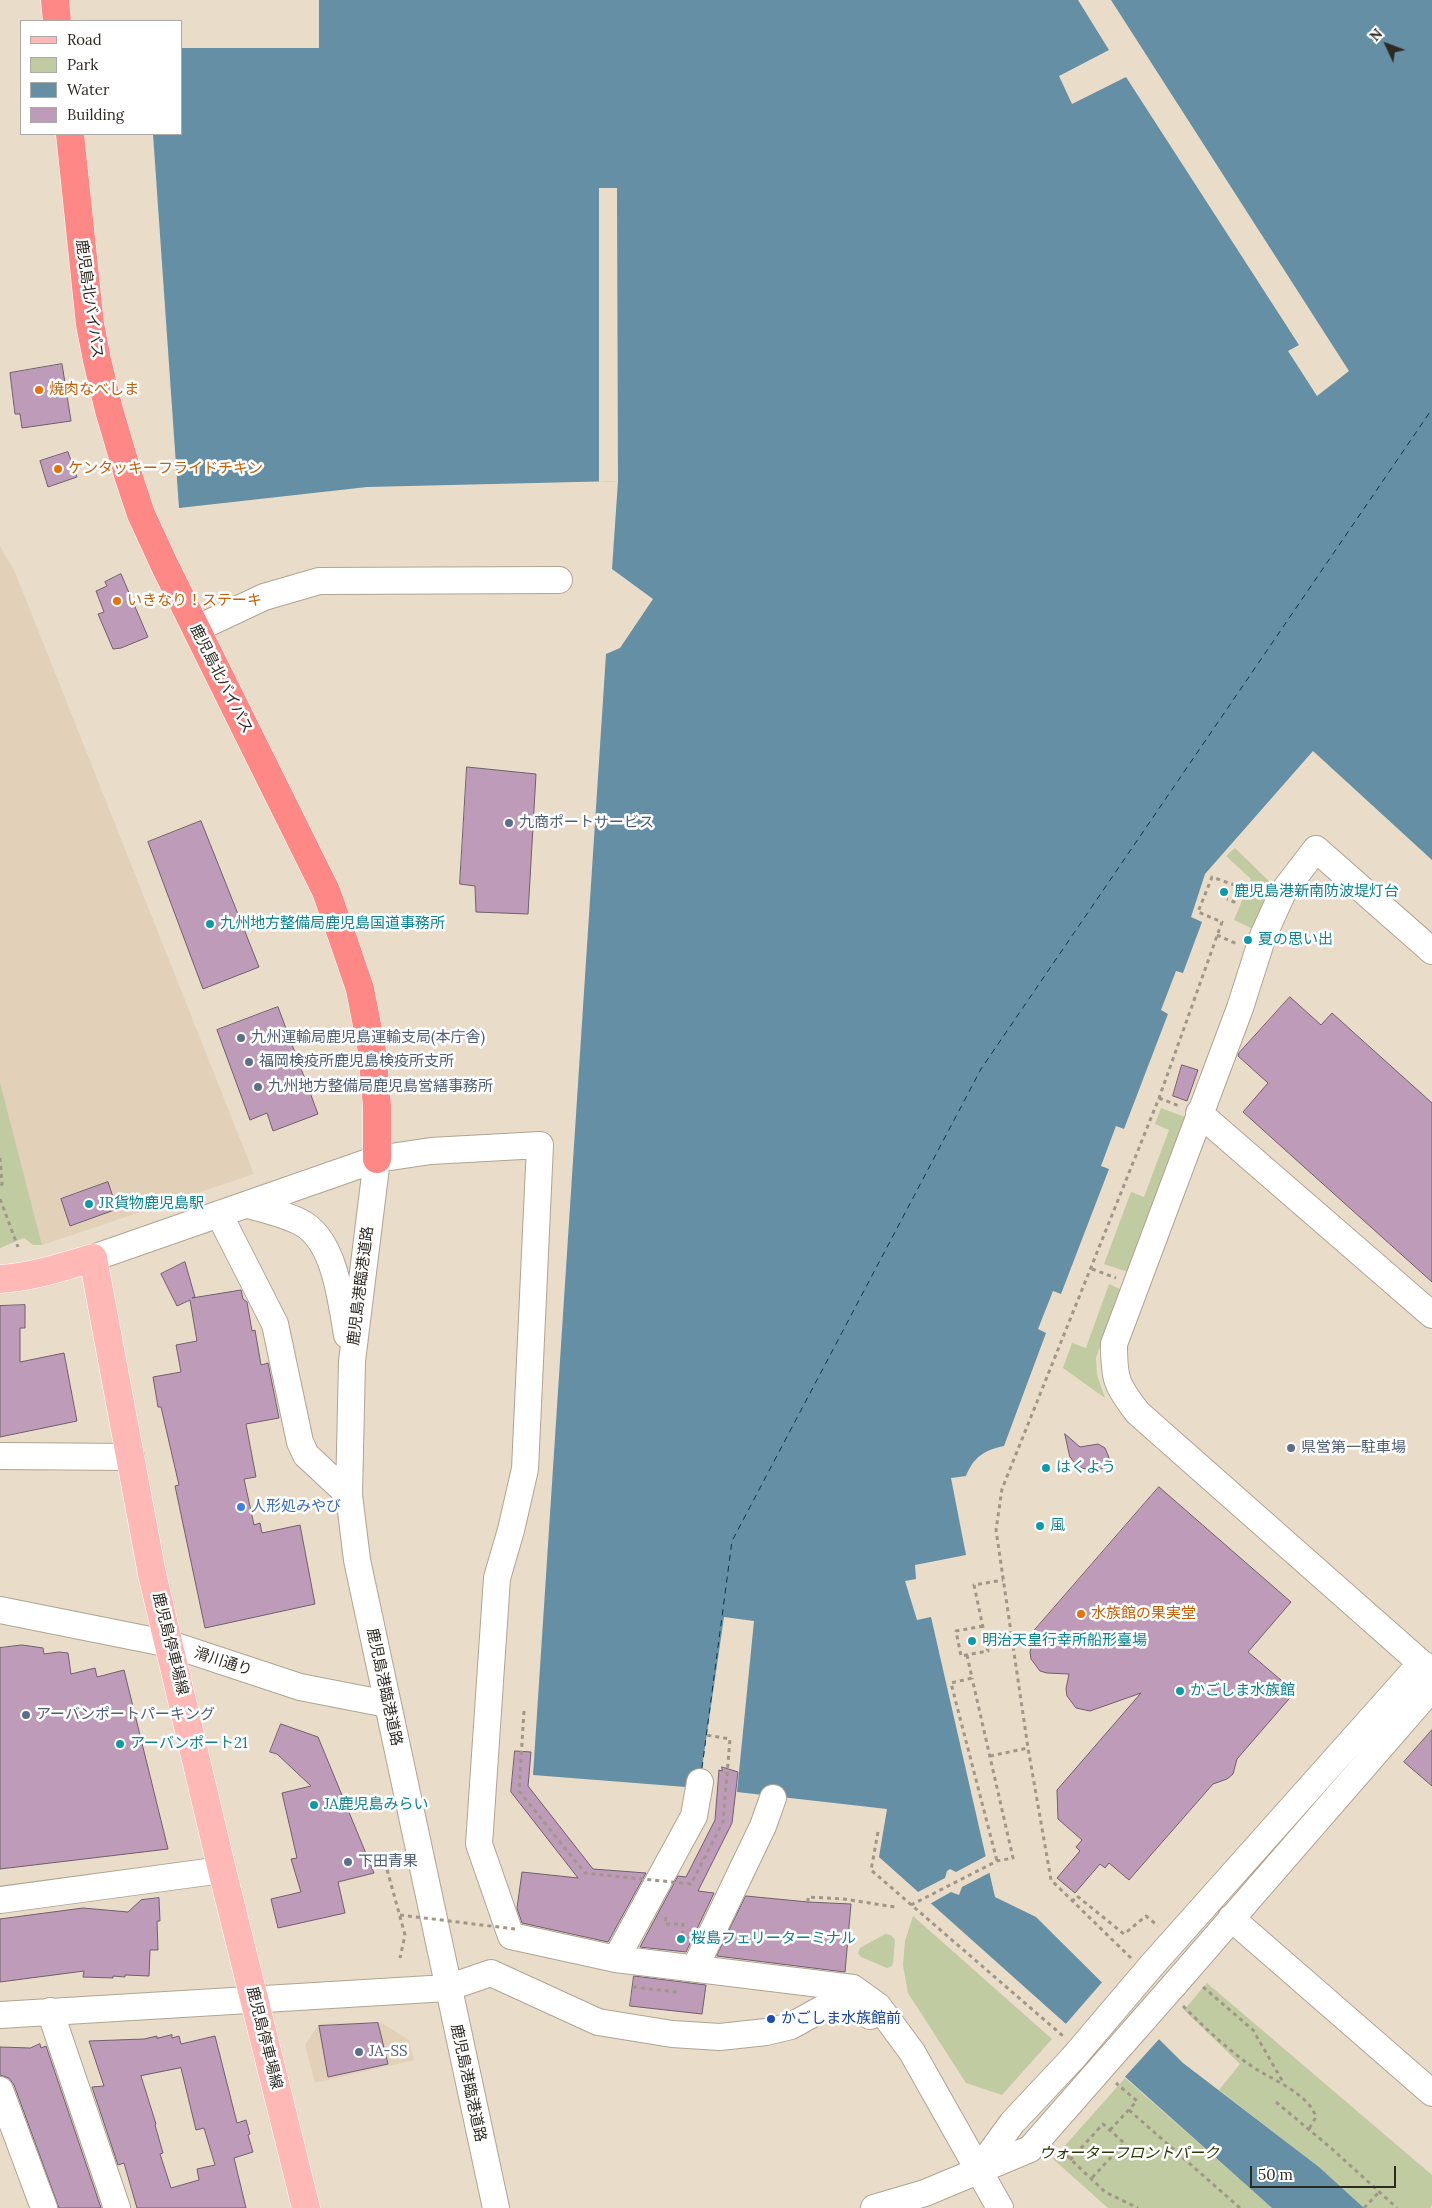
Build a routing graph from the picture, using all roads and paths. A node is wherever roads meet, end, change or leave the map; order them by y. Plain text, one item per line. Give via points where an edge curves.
1 (55, 0) edge
2 (57, 20) edge
3 (70, 135) edge
4 (559, 580) dead end
5 (196, 629) junction
6 (1227, 899) dead end
7 (1432, 951) edge
8 (1199, 1113) junction
9 (0, 1158) edge
10 (377, 1159) junction
11 (0, 1189) edge
12 (0, 1199) edge
13 (249, 1205) junction
14 (219, 1214) junction
15 (18, 1247) dead end
16 (93, 1258) junction
17 (0, 1279) edge
18 (1432, 1315) edge
19 (352, 1361) junction
20 (0, 1456) edge
21 (131, 1456) junction
22 (349, 1495) junction
23 (1003, 1580) junction
24 (0, 1610) edge
25 (983, 1626) junction
26 (170, 1644) junction
27 (967, 1654) junction
28 (1426, 1667) edge
29 (972, 1678) junction
30 (1432, 1688) edge
31 (387, 1704) junction
32 (524, 1711) dead end
33 (706, 1735) dead end
34 (1028, 1748) junction
35 (990, 1756) junction
36 (700, 1782) dead end
37 (773, 1798) dead end
38 (878, 1832) dead end
39 (997, 1861) junction
40 (385, 1862) dead end
41 (222, 1870) junction
42 (0, 1900) edge
43 (808, 1902) dead end
44 (1072, 1902) junction
45 (911, 1905) junction
46 (895, 1907) dead end
47 (400, 1915) junction
48 (666, 1915) dead end
49 (1231, 1918) junction
50 (1160, 1928) dead end
51 (515, 1929) dead end
52 (682, 1943) dead end
53 (400, 1958) dead end
54 (616, 1959) junction
55 (1144, 1964) junction
56 (687, 1974) junction
57 (632, 1987) dead end
58 (1203, 1987) dead end
59 (448, 1988) junction
60 (1177, 1994) junction
61 (254, 2000) junction
62 (50, 2011) junction
63 (0, 2015) edge
64 (1071, 2050) junction
65 (912, 2052) junction
66 (1104, 2079) junction
67 (1283, 2082) junction
68 (0, 2090) edge
69 (1432, 2094) edge
70 (1276, 2102) dead end
71 (1129, 2110) junction
72 (1309, 2129) junction
73 (1110, 2130) junction
74 (1061, 2150) dead end
75 (1070, 2160) junction
76 (978, 2170) junction
77 (1091, 2178) junction
78 (1380, 2191) junction
79 (44, 2208) edge
80 (117, 2208) edge
81 (306, 2208) edge
82 (496, 2208) edge
83 (874, 2208) edge
84 (1000, 2208) edge
85 (1138, 2208) edge
86 (1240, 2208) edge
87 (1364, 2208) edge
88 (1397, 2208) edge

1 - 2 highway
3 - 5 highway, 鹿児島北バイパス via 90,324 109,410 141,514
4 - 5 street via 319,581 264,597
5 - 10 highway, 鹿児島北バイパス via 326,891 346,948 360,989 372,1051
6 - 23 path via 1234,902 1240,887 1212,877 1198,912 1222,922 1159,1098 1002,1489 996,1530
7 - 8 street via 1316,849 1283,892 1263,936 1240,1008
8 - 18 street
8 - 28 street via 1114,1344 1114,1372 1120,1390 1138,1413
9 - 11 path
10 - 13 street
10 - 19 street, 鹿児島港臨港道路
10 - 54 street via 431,1151 540,1145 525,1469 512,1530 497,1578 479,1844 511,1936
12 - 15 path
13 - 14 street
13 - 19 street via 300,1222 315,1232 337,1282
14 - 16 street
14 - 22 street via 275,1324 300,1442 306,1455
16 - 17 main road via 20,1278
16 - 21 main road, 鹿児島停車場線
19 - 22 street, 鹿児島港臨港道路
20 - 21 street
21 - 26 main road, 鹿児島停車場線 via 152,1574
22 - 31 street, 鹿児島港臨港道路 via 357,1560
23 - 25 path via 974,1585
23 - 34 path
24 - 26 street, 滑川通り
25 - 27 path via 988,1651
25 - 27 path via 956,1631 961,1656
26 - 31 street, 滑川通り via 300,1687
26 - 41 main road, 鹿児島停車場線
27 - 29 path
28 - 55 street
29 - 35 path
29 - 39 path via 951,1683
30 - 49 street
31 - 59 street, 鹿児島港臨港道路
32 - 33 path, bridge via 519,1791 585,1873 691,1884 723,1822 730,1739
34 - 35 path
34 - 44 path via 1051,1880
35 - 39 path via 1013,1858
36 - 54 street via 694,1816
37 - 56 street via 763,1826
38 - 45 path via 871,1870
39 - 45 path
40 - 47 path
41 - 42 street
41 - 61 main road, 鹿児島停車場線
43 - 46 path via 808,1897 844,1899
44 - 50 path via 1077,1896 1124,1934 1146,1916
44 - 55 path
45 - 64 path
47 - 51 path, bridge
47 - 53 path via 405,1935
48 - 52 path via 665,1924 683,1924
49 - 60 street
49 - 69 street
54 - 56 street
55 - 64 street, bridge
56 - 57 path via 676,1992
56 - 65 street via 853,1988 878,2006
58 - 67 path via 1253,2030
59 - 61 street
59 - 65 street via 491,1974 598,2022 672,2034 720,2037 791,2026 827,2006 840,2004 858,2007
59 - 82 street, 鹿児島港臨港道路
60 - 66 street, bridge
60 - 67 path via 1246,2062
61 - 62 street
61 - 81 main road, 鹿児島停車場線
62 - 63 street
62 - 80 street
64 - 76 street
65 - 76 street
66 - 71 path via 1137,2101
66 - 76 street via 1030,2149
67 - 72 path via 1314,2110 1316,2117
68 - 79 street
70 - 72 path
71 - 73 path
71 - 86 path
72 - 78 path
73 - 75 path via 1103,2124
73 - 77 path via 1124,2143
74 - 75 path
75 - 77 path
76 - 83 street via 926,2194
76 - 84 street
77 - 85 path via 1105,2192
78 - 87 path
78 - 88 path

